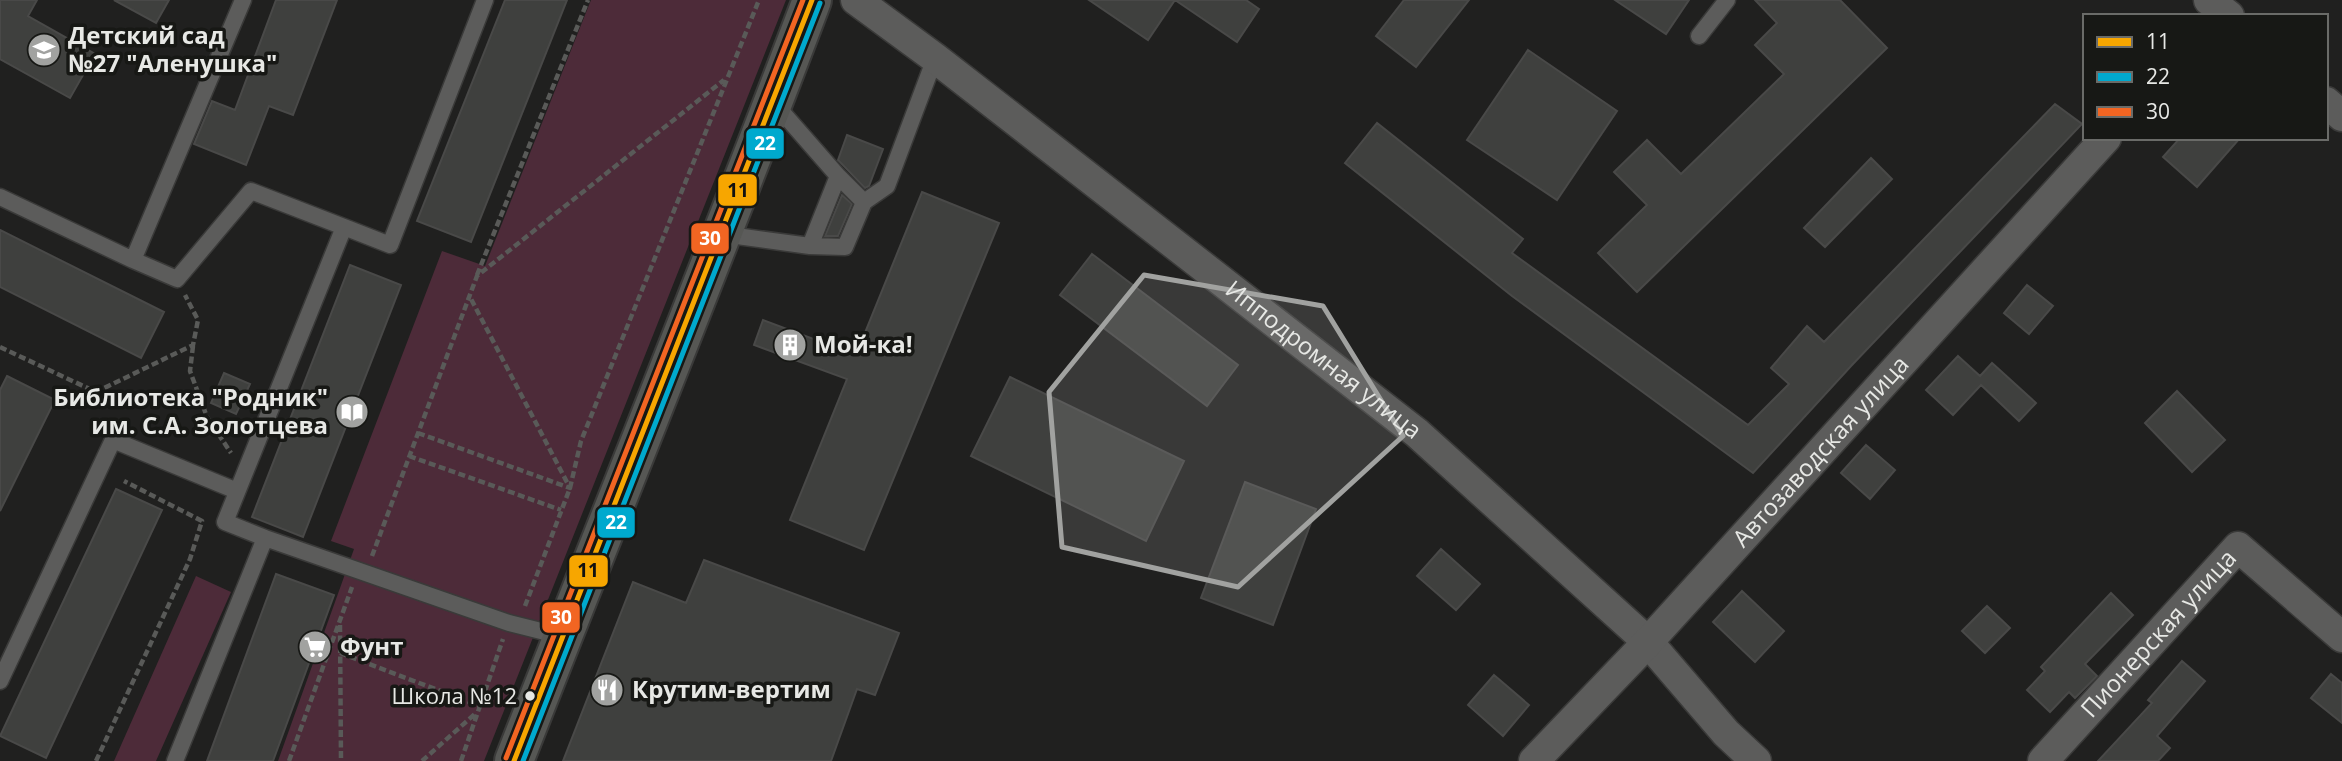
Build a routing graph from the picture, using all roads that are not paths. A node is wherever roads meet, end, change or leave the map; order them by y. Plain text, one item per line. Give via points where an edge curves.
1 (243, 0) edge
2 (485, 0) edge
3 (812, 0) edge
4 (856, 0) edge
5 (1727, 0) edge
6 (1699, 36) dead end
7 (935, 58) junction
8 (774, 103) junction
9 (2328, 104) edge
10 (2342, 116) edge
11 (2104, 140) edge
12 (838, 176) junction
13 (0, 197) edge
14 (864, 202) junction
15 (344, 227) junction
16 (722, 234) junction
17 (810, 246) junction
18 (133, 260) junction
19 (237, 491) junction
20 (265, 538) junction
21 (561, 636) junction
22 (2342, 638) edge
23 (1648, 642) junction
24 (0, 681) edge
25 (175, 761) edge
26 (514, 761) edge
27 (1534, 761) edge
28 (1756, 761) edge
29 (2043, 761) edge

1 - 18 lane
2 - 15 lane via 390,245
3 - 8 main road
4 - 7 street, Ипподромная улица
5 - 6 lane
7 - 14 lane via 887,186
7 - 23 street, Ипподромная улица via 1417,433
8 - 12 lane
8 - 16 main road
9 - 10 street
11 - 23 street, Автозаводская улица
12 - 14 lane
12 - 17 lane
13 - 18 lane
14 - 17 lane via 845,247
15 - 18 lane via 251,191 177,279
15 - 19 lane
16 - 17 lane
16 - 21 main road
19 - 20 lane via 225,522
19 - 24 lane via 113,440
20 - 21 lane
20 - 25 lane
21 - 26 main road
22 - 29 street, Пионерская улица via 2238,547
23 - 27 street, Автозаводская улица
23 - 28 street, Ипподромная улица

